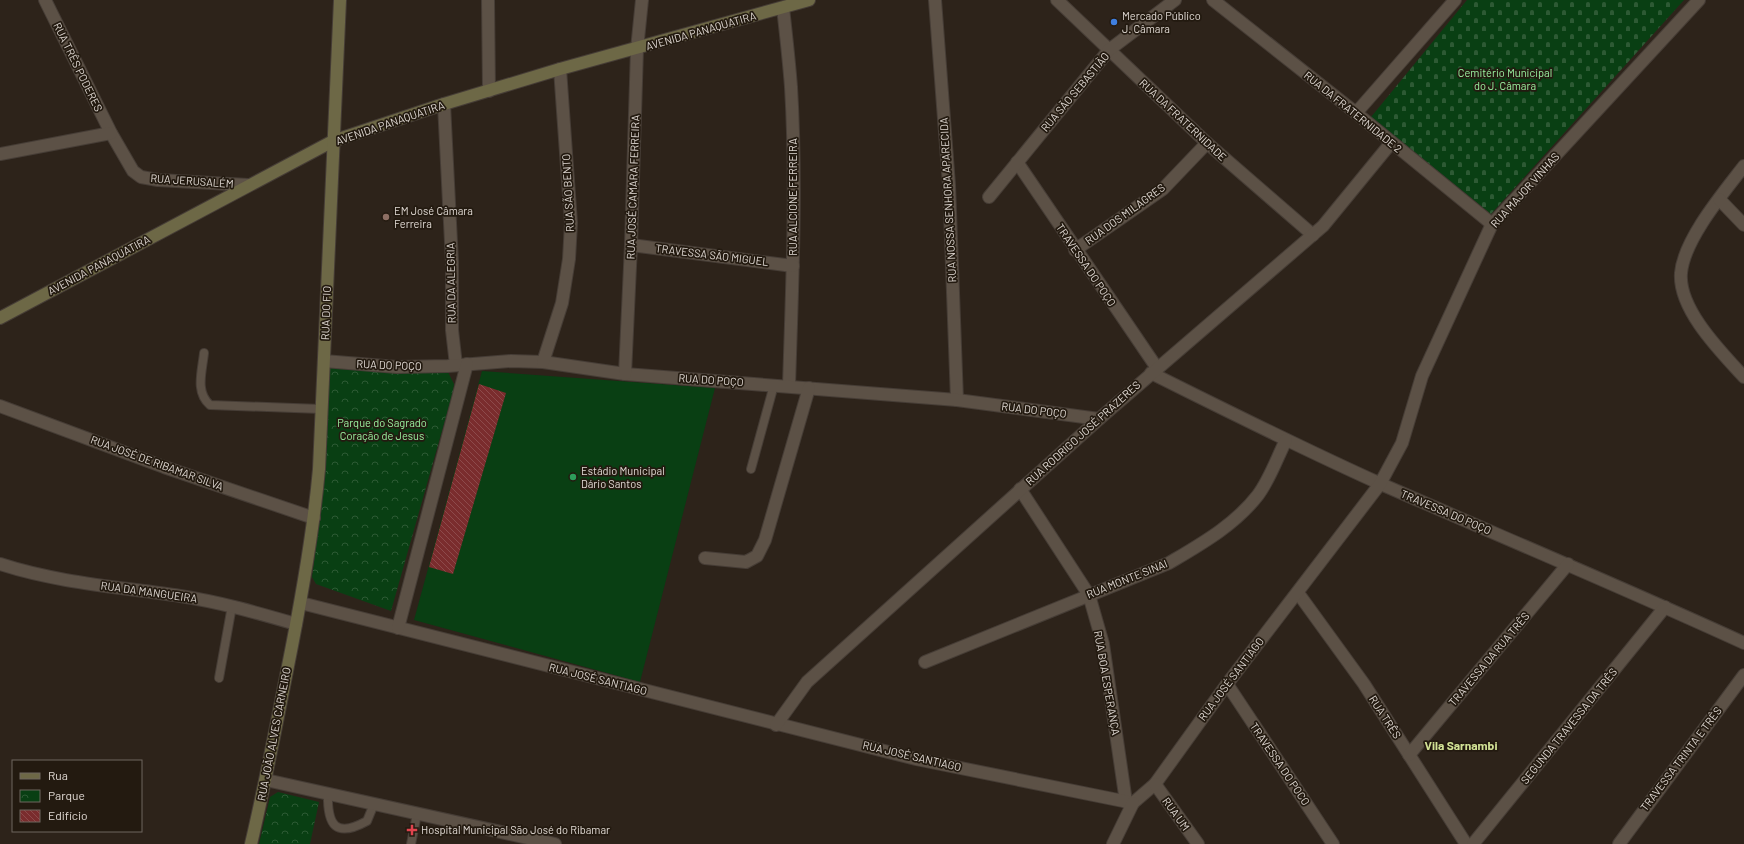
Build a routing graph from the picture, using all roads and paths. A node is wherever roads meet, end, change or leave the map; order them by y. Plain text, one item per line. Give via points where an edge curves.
1 (45, 0) edge
2 (340, 0) edge
3 (488, 0) edge
4 (642, 0) edge
5 (809, 0) edge
6 (935, 0) edge
7 (1057, 0) edge
8 (1175, 0) edge
9 (1213, 0) edge
10 (1455, 0) edge
11 (1699, 0) edge
12 (790, 5) edge
13 (637, 49) junction
14 (1109, 50) junction
15 (560, 69) junction
16 (489, 91) junction
17 (444, 104) junction
18 (1356, 113) junction
19 (111, 133) junction
20 (333, 141) junction
21 (1207, 143) junction
22 (1391, 143) junction
23 (0, 154) edge
24 (1017, 162) junction
25 (1744, 166) edge
26 (248, 185) junction
27 (989, 197) dead end
28 (1719, 199) junction
29 (1492, 224) junction
30 (1744, 226) edge
31 (1313, 235) junction
32 (631, 245) junction
33 (1075, 250) junction
34 (793, 266) junction
35 (0, 317) edge
36 (204, 353) dead end
37 (324, 361) junction
38 (543, 362) junction
39 (462, 364) junction
40 (1154, 371) junction
41 (624, 374) junction
42 (1744, 377) edge
43 (774, 385) junction
44 (790, 386) junction
45 (809, 388) junction
46 (957, 400) junction
47 (0, 406) edge
48 (321, 409) junction
49 (1099, 419) junction
50 (1286, 440) junction
51 (751, 468) dead end
52 (1380, 484) junction
53 (1020, 489) junction
54 (314, 518) junction
55 (705, 558) dead end
56 (0, 564) edge
57 (1568, 564) junction
58 (1298, 593) junction
59 (1089, 595) junction
60 (301, 603) junction
61 (232, 606) junction
62 (1665, 607) junction
63 (296, 624) junction
64 (398, 628) junction
65 (1744, 643) edge
66 (925, 662) dead end
67 (1744, 675) edge
68 (219, 678) dead end
69 (1227, 684) junction
70 (776, 725) junction
71 (1409, 754) junction
72 (266, 780) junction
73 (1155, 784) junction
74 (328, 793) junction
75 (1130, 802) junction
76 (374, 804) junction
77 (417, 814) junction
78 (251, 844) edge
79 (411, 844) edge
80 (556, 844) edge
81 (1113, 844) edge
82 (1198, 844) edge
83 (1333, 844) edge
84 (1466, 844) edge
85 (1473, 844) edge
86 (1619, 844) edge

1 - 19 street, RUA TRÊS PODERES
2 - 20 main road, RUA DO FIO
3 - 16 street
4 - 13 street, RUA JOSÉ CAMARA FERREIRA
5 - 12 main road, AVENIDA PANAQUATIRA
6 - 46 street, RUA NOSSA SENHORA APARECIDA via 949,185
7 - 14 street, RUA DA FRATERNIDADE
8 - 14 street, RUA SÃO SEBASTIÃO
9 - 18 street, RUA DA FRATERNIDADE 2
10 - 18 street
11 - 29 street, RUA MAJOR VINHAS
12 - 13 main road, AVENIDA PANAQUATIRA
12 - 34 street, RUA ALCIONE FERREIRA
13 - 15 main road, AVENIDA PANAQUATIRA
13 - 32 street, RUA JOSÉ CAMARA FERREIRA
14 - 21 street, RUA DA FRATERNIDADE
14 - 24 street, RUA SÃO SEBASTIÃO
15 - 16 main road, AVENIDA PANAQUATIRA
15 - 38 street, RUA SÃO BENTO via 571,224 569,259 562,303
16 - 17 main road, AVENIDA PANAQUATIRA
17 - 20 main road, AVENIDA PANAQUATIRA
17 - 39 street, RUA DA ALEGRIA via 452,262 452,330
18 - 22 street, RUA DA FRATERNIDADE 2
19 - 23 street
19 - 26 street, RUA JERUSALÉM via 132,171 141,177
20 - 26 main road, AVENIDA PANAQUATIRA
20 - 37 main road, RUA DO FIO
21 - 31 street, RUA DA FRATERNIDADE
21 - 33 street, RUA DOS MILAGRES via 1162,189
22 - 29 street, RUA DA FRATERNIDADE 2
22 - 31 street, RUA RODRIGO JOSÉ PRAZERES via 1344,203
24 - 27 street, RUA SÃO SEBASTIÃO
24 - 33 street, TRAVESSA DO POÇO
25 - 28 street
26 - 35 main road, AVENIDA PANAQUATIRA
28 - 30 street
28 - 42 street via 1690,244 1681,272 1685,298 1705,331
29 - 52 street, RUA MAJOR VINHAS via 1422,376 1402,443
31 - 40 street, RUA RODRIGO JOSÉ PRAZERES
32 - 34 street, TRAVESSA SÃO MIGUEL
32 - 41 street, RUA JOSÉ CAMARA FERREIRA
33 - 40 street, TRAVESSA DO POÇO
34 - 44 street, RUA ALCIONE FERREIRA
36 - 48 lane via 200,390 203,399 210,405
37 - 39 street, RUA DO POÇO via 397,367
37 - 48 main road, RUA DO FIO
38 - 39 street, RUA DO POÇO via 511,360
38 - 41 street, RUA DO POÇO
39 - 64 street
40 - 49 street, RUA RODRIGO JOSÉ PRAZERES
40 - 50 street, TRAVESSA DO POÇO
41 - 43 street, RUA DO POÇO
43 - 44 street, RUA DO POÇO
43 - 51 lane
44 - 45 street, RUA DO POÇO
45 - 46 street, RUA DO POÇO
45 - 55 street via 765,540 757,556 746,562
46 - 49 street, RUA DO POÇO
47 - 54 street, RUA JOSÉ DE RIBAMAR SILVA via 164,467
48 - 54 main road, RUA DO FIO
49 - 53 street, RUA RODRIGO JOSÉ PRAZERES
50 - 52 street, TRAVESSA DO POÇO
50 - 59 street, RUA MONTE SINAI via 1259,494 1230,523 1169,563
52 - 57 street, TRAVESSA DO POÇO
52 - 58 street, RUA JOSÉ SANTIAGO
53 - 59 street, RUA BOA ESPERANÇA
53 - 70 street, RUA RODRIGO JOSÉ PRAZERES via 807,682
54 - 60 main road, RUA DO FIO
56 - 61 street, RUA DA MANGUEIRA via 79,582
57 - 62 street, TRAVESSA DO POÇO
57 - 71 street, TRAVESSA DA RUA TRÊS
58 - 69 street, RUA JOSÉ SANTIAGO
58 - 71 street, RUA TRÊS via 1364,684
59 - 66 street, RUA MONTE SINAI
59 - 75 street, RUA BOA ESPERANÇA via 1103,644
60 - 63 main road, RUA DO FIO
60 - 64 street, RUA JOSÉ SANTIAGO
61 - 63 street, RUA DA MANGUEIRA
61 - 68 lane
62 - 65 street, TRAVESSA DO POÇO
62 - 85 street, SEGUNDA TRAVESSA DA TRÊS
63 - 72 main road, RUA JOÃO ALVES CARNEIRO
64 - 70 street, RUA JOSÉ SANTIAGO
67 - 86 street, TRAVESSA TRINTA E TRÊS
69 - 73 street, RUA JOSÉ SANTIAGO
69 - 83 street, TRAVESSA DO POCO
70 - 75 street, RUA JOSÉ SANTIAGO via 916,759
71 - 84 street, RUA TRÊS
72 - 74 street
72 - 78 main road, RUA JOÃO ALVES CARNEIRO
73 - 75 street, RUA JOSÉ SANTIAGO
73 - 82 street, RUA UM
74 - 76 street
74 - 76 lane via 327,810 330,818 340,829 353,829 367,822
75 - 81 street
76 - 77 street
77 - 79 lane
77 - 80 street

